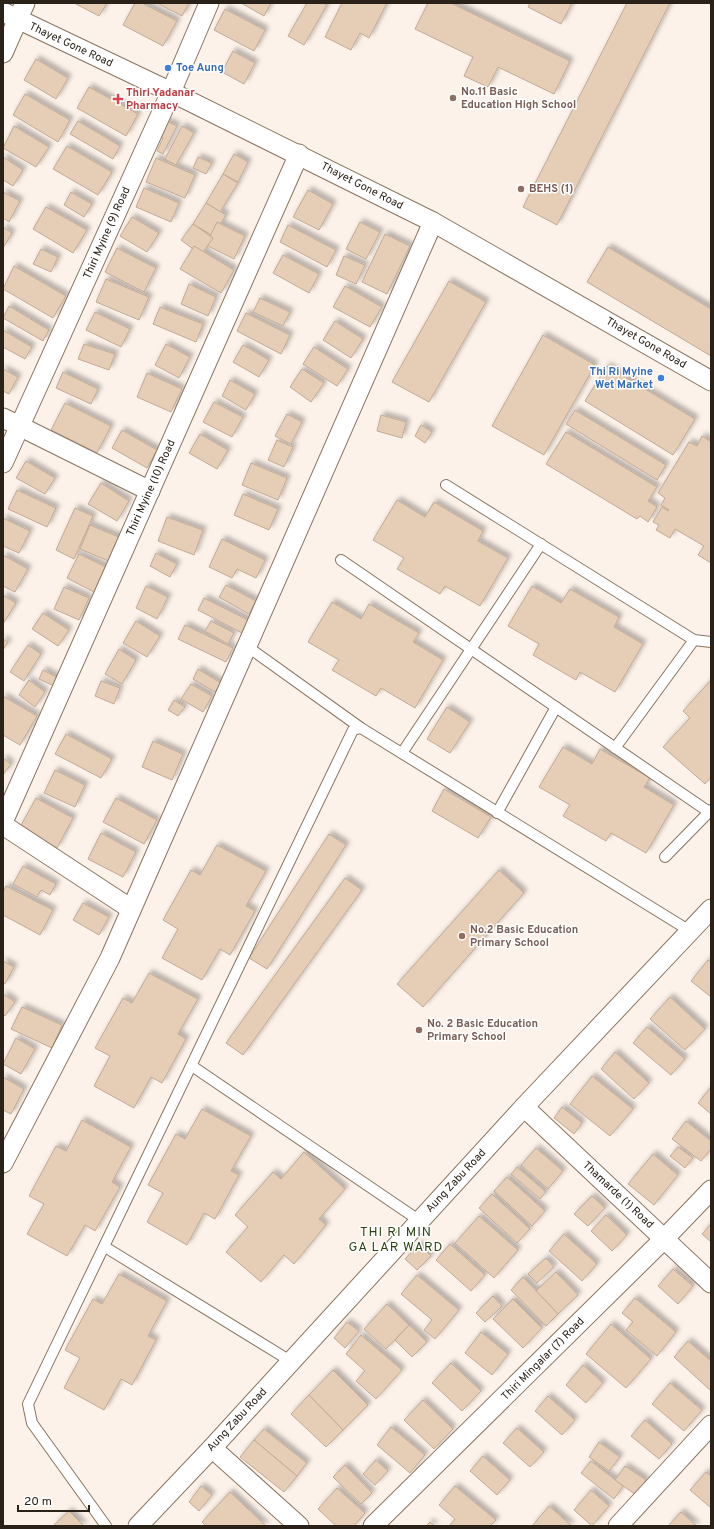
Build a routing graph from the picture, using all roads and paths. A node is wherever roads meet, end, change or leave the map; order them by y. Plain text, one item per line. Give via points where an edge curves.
1 (209, 3) edge
2 (15, 12) edge
3 (3, 53) edge
4 (171, 92) junction
5 (299, 154) junction
6 (433, 222) junction
7 (711, 381) edge
8 (11, 422) edge
9 (3, 463) edge
10 (446, 485) dead end
11 (150, 491) junction
12 (540, 544) junction
13 (341, 560) dead end
14 (694, 640) junction
15 (711, 642) edge
16 (248, 646) junction
17 (471, 649) junction
18 (556, 707) junction
19 (360, 728) junction
20 (615, 748) junction
21 (402, 753) junction
22 (710, 811) edge
23 (497, 813) junction
24 (3, 822) edge
25 (3, 825) edge
26 (665, 857) dead end
27 (131, 909) junction
28 (711, 909) edge
29 (690, 931) junction
30 (192, 1066) junction
31 (524, 1107) junction
32 (3, 1163) edge
33 (711, 1190) edge
34 (420, 1221) junction
35 (664, 1239) junction
36 (105, 1247) junction
37 (711, 1283) edge
38 (292, 1362) junction
39 (711, 1425) edge
40 (212, 1448) junction
41 (106, 1526) edge
42 (138, 1526) edge
43 (299, 1526) edge
44 (373, 1526) edge
45 (618, 1526) edge

1 - 4 street, Thiri Myine (9) Road
2 - 3 street
2 - 4 street, Thayet Gone Road
4 - 5 street, Thayet Gone Road
4 - 8 street, Thiri Myine (9) Road
5 - 6 street, Thayet Gone Road
5 - 11 street, Thiri Myine (10) Road
6 - 7 street, Thayet Gone Road
6 - 16 street
8 - 9 street, Thiri Myine (9) Road
8 - 11 street
10 - 12 lane
11 - 24 street, Thiri Myine (10) Road
12 - 14 lane
12 - 17 lane
13 - 17 lane
14 - 15 lane
14 - 20 lane
16 - 19 lane
16 - 27 street
17 - 18 lane
17 - 21 lane
18 - 20 lane
18 - 23 lane
19 - 21 lane
19 - 30 lane via 353,730
20 - 22 lane
21 - 23 lane
22 - 26 lane
23 - 29 lane
25 - 27 street
27 - 32 street via 110,958
28 - 29 street, Aung Zabu Road
29 - 31 street, Aung Zabu Road
30 - 34 lane
30 - 36 lane
31 - 34 street, Aung Zabu Road
31 - 35 street, Thamarde (1) Road
33 - 35 street, Thiri Mingalar (7) Road
34 - 38 street, Aung Zabu Road
35 - 37 street, Thamarde (1) Road
35 - 44 street, Thiri Mingalar (7) Road
36 - 38 lane
36 - 41 lane via 28,1404 32,1423
38 - 40 street, Aung Zabu Road
39 - 45 street
40 - 42 street, Aung Zabu Road
40 - 43 street

